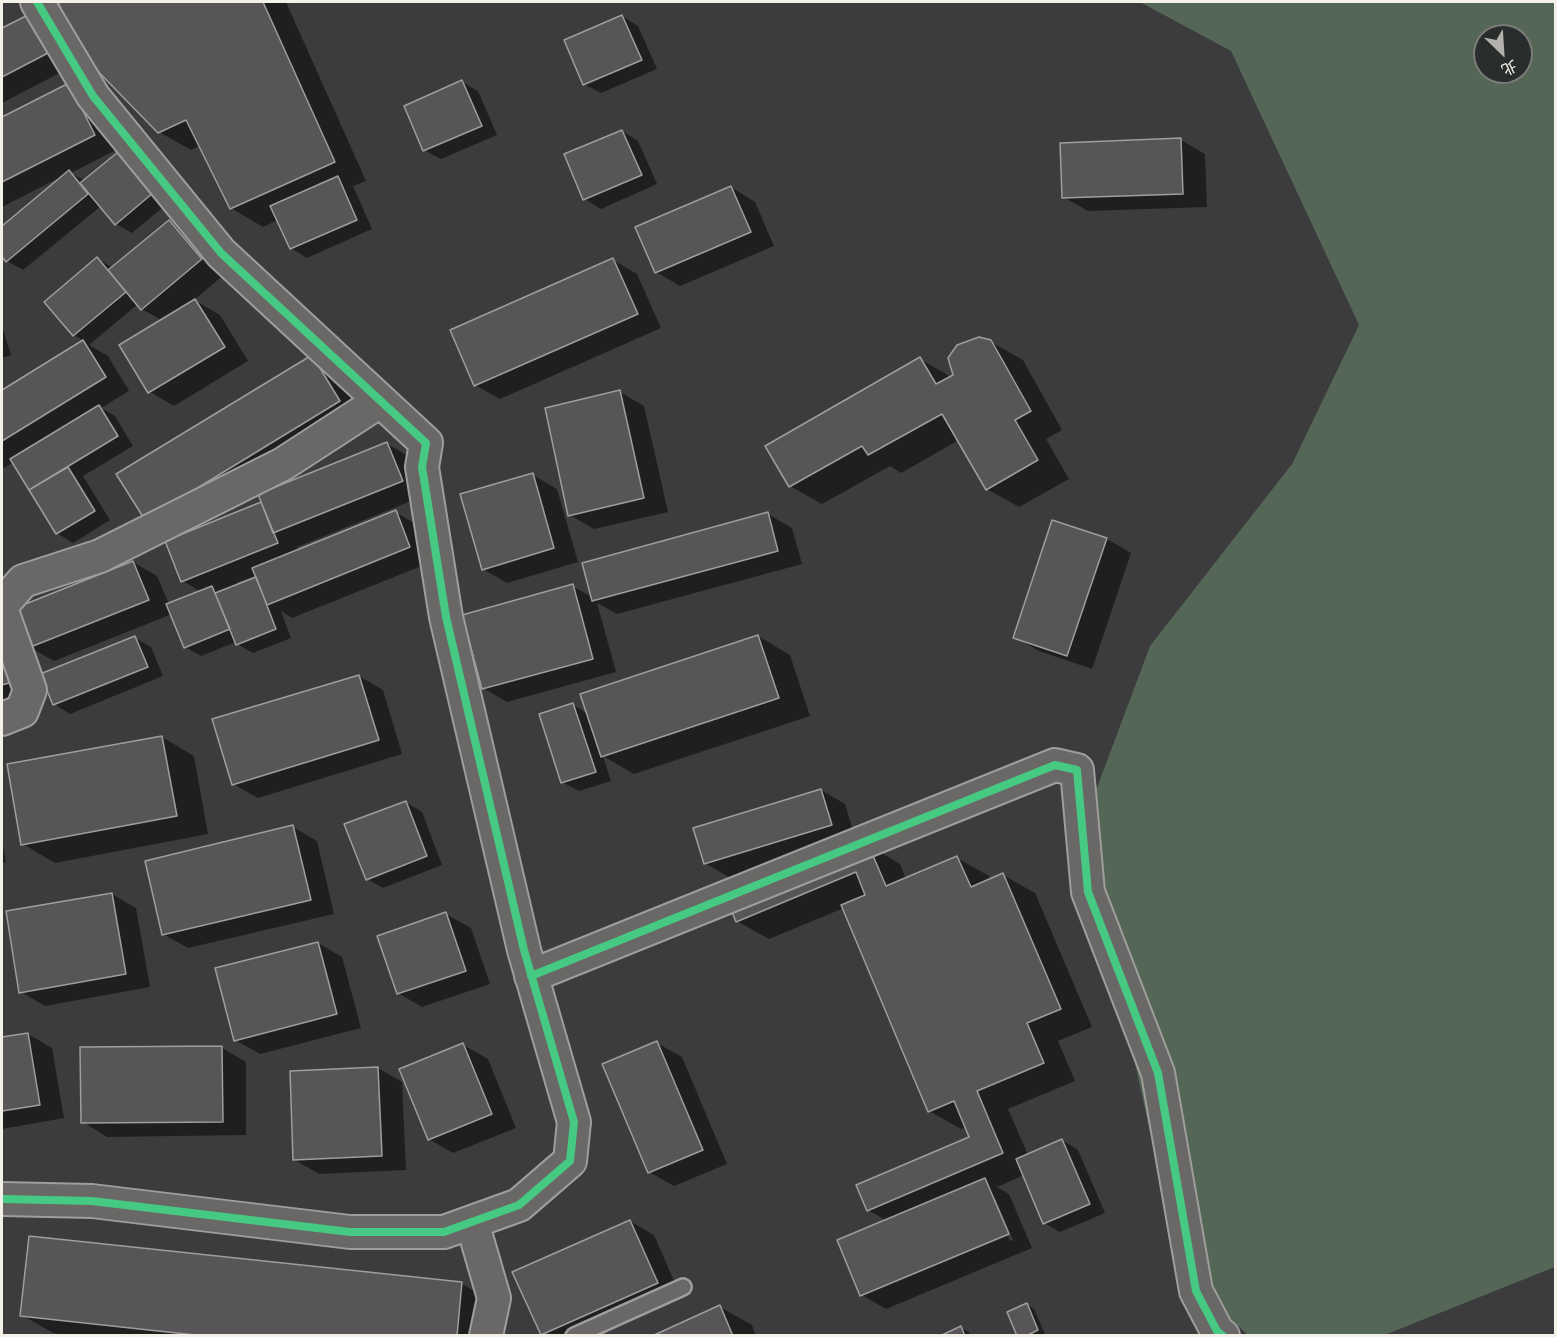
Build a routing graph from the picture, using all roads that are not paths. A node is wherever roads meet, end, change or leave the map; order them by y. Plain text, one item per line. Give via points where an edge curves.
1 (36, 2) edge
2 (380, 401) junction
3 (2, 605) edge
4 (2, 611) edge
5 (2, 719) edge
6 (531, 976) junction
7 (2, 1199) edge
8 (472, 1222) junction
9 (683, 1287) dead end
10 (486, 1335) edge
11 (574, 1335) edge
12 (1223, 1335) edge

1 - 2 street via 93,96 221,253
2 - 3 street via 283,464 100,556 23,581
2 - 6 street via 426,443 422,467 446,617
4 - 5 street via 30,690 22,711
6 - 8 street via 574,1122 570,1161 519,1205
6 - 12 street via 1055,765 1077,770 1088,892 1158,1073 1196,1291 1217,1331
7 - 8 street via 92,1201 350,1232 444,1232
8 - 10 street via 494,1298
9 - 11 lane

